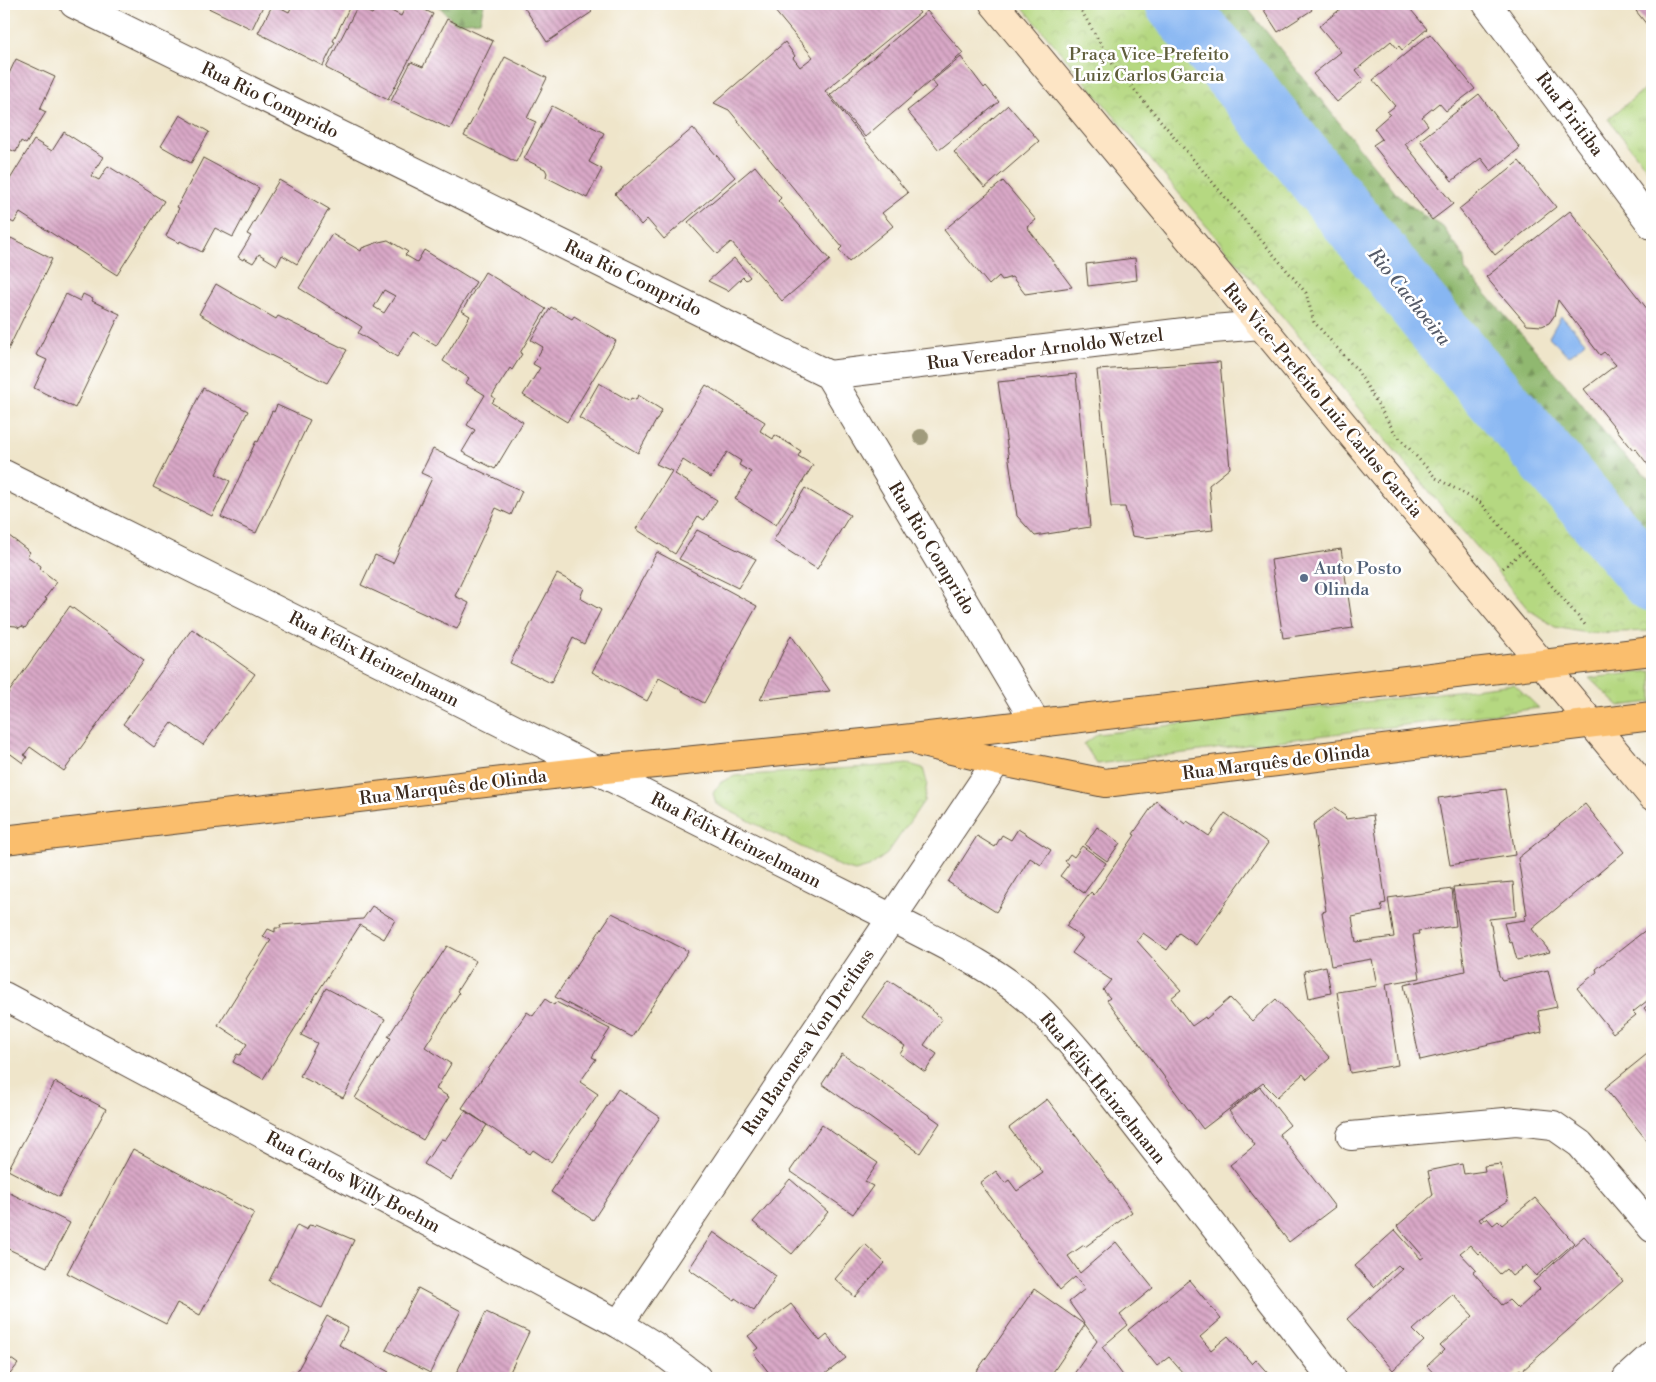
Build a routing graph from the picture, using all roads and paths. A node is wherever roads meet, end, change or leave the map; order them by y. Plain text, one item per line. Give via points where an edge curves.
1 (74, 4) edge
2 (994, 4) edge
3 (1075, 4) edge
4 (1487, 4) edge
5 (1652, 225) edge
6 (1261, 325) junction
7 (830, 374) junction
8 (4, 474) edge
9 (1646, 652) edge
10 (1611, 656) junction
11 (1543, 664) junction
12 (1652, 716) edge
13 (1036, 723) junction
14 (1593, 723) junction
15 (903, 739) junction
16 (997, 761) junction
17 (595, 770) junction
18 (1652, 796) edge
19 (4, 840) edge
20 (892, 918) junction
21 (4, 996) edge
22 (1351, 1136) dead end
23 (1652, 1228) edge
24 (619, 1324) junction
25 (1652, 1355) edge
26 (697, 1378) edge
27 (1332, 1378) edge
28 (1627, 1378) edge

1 - 7 street, Rua Rio Comprido
2 - 6 main road, Rua Vice-Prefeito Luiz Carlos Garcia
3 - 10 path via 1112,62 1306,292 1314,322 1357,370 1395,433 1436,478 1481,503
4 - 5 street, Rua Piritiba
6 - 7 street, Rua Vereador Arnoldo Wetzel
6 - 11 main road, Rua Vice-Prefeito Luiz Carlos Garcia
7 - 13 street, Rua Rio Comprido
8 - 17 street, Rua Félix Heinzelmann
9 - 10 main road, Rua Marquês de Olinda
10 - 11 main road, Rua Marquês de Olinda
11 - 13 main road, Rua Marquês de Olinda
11 - 14 main road, Rua Vice-Prefeito Luiz Carlos Garcia
12 - 14 main road, Rua Marquês de Olinda
13 - 15 main road, Rua Marquês de Olinda
14 - 16 main road, Rua Marquês de Olinda via 1104,783
14 - 18 main road, Rua Vice-Prefeito Luiz Carlos Garcia
15 - 16 main road, Rua Marquês de Olinda
15 - 17 main road, Rua Marquês de Olinda
16 - 20 street, Rua Baronesa Von Dreifuss
17 - 19 main road, Rua Marquês de Olinda
17 - 20 street, Rua Félix Heinzelmann
20 - 24 street, Rua Baronesa Von Dreifuss
20 - 27 street, Rua Félix Heinzelmann via 995,974 1027,997 1058,1029
21 - 24 street, Rua Carlos Willy Boehm
22 - 23 street via 1516,1122 1553,1125 1580,1144
24 - 26 street, Rua Carlos Willy Boehm
25 - 28 street

